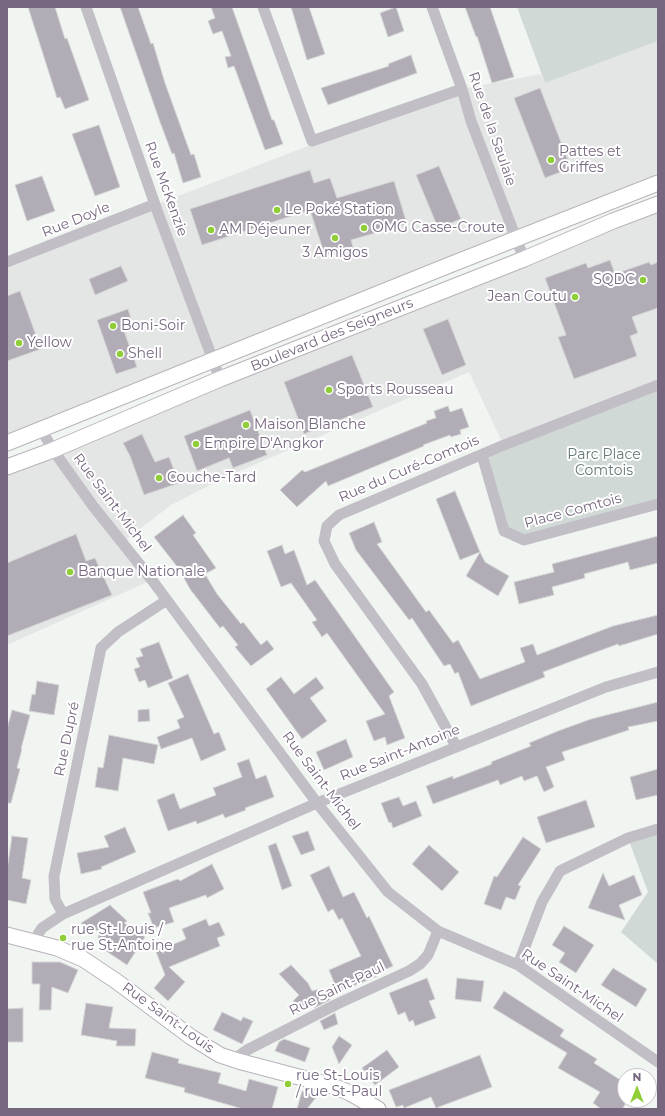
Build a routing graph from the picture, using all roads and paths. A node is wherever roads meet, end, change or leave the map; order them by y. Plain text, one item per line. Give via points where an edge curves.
1 (86, 7) edge
2 (263, 7) edge
3 (432, 7) edge
4 (462, 89) junction
5 (658, 183) edge
6 (155, 204) junction
7 (658, 204) edge
8 (515, 239) junction
9 (524, 259) junction
10 (7, 262) edge
11 (212, 360) junction
12 (220, 379) junction
13 (658, 385) edge
14 (41, 429) junction
15 (7, 443) edge
16 (53, 450) junction
17 (482, 455) junction
18 (7, 467) edge
19 (658, 504) edge
20 (167, 600) junction
21 (658, 672) edge
22 (456, 746) junction
23 (317, 803) junction
24 (658, 829) edge
25 (63, 914) junction
26 (438, 931) junction
27 (7, 935) edge
28 (36, 942) junction
29 (518, 965) junction
30 (238, 1061) junction
31 (658, 1062) edge
32 (378, 1109) edge

1 - 6 street, Rue McKenzie
2 - 4 street via 312,141
3 - 4 street, Rue de la Saulaie
4 - 8 street, Rue de la Saulaie
5 - 8 main road, Boulevard des Seigneurs
6 - 10 street, Rue Doyle
6 - 11 street, Rue McKenzie
7 - 9 main road, Boulevard des Seigneurs
8 - 9 street, Rue de la Saulaie
8 - 11 main road, Boulevard des Seigneurs
9 - 12 main road, Boulevard des Seigneurs
11 - 12 street, Rue McKenzie
11 - 14 main road, Boulevard des Seigneurs
12 - 16 main road, Boulevard des Seigneurs
13 - 17 street, Rue du Curé-Comtois
14 - 15 main road, Boulevard des Seigneurs
14 - 16 street, Rue Saint-Michel
16 - 18 main road, Boulevard des Seigneurs
16 - 20 street, Rue Saint-Michel via 93,506
17 - 19 street, Place Comtois via 504,531 524,540
17 - 22 street, Rue du Curé-Comtois via 339,516 326,526 324,541 335,564 422,684
20 - 23 street, Rue Saint-Michel
20 - 25 street, Rue Dupré via 118,632 102,648 54,876 55,899
21 - 22 street, Rue Saint-Antoine via 606,686
22 - 23 street, Rue Saint-Antoine
23 - 25 street, Rue Saint-Antoine
23 - 26 street, Rue Saint-Michel via 388,892
24 - 29 street via 628,838 560,871 542,902
25 - 28 street, Rue Saint-Antoine via 42,928
26 - 29 street, Rue Saint-Michel
26 - 30 street, Rue Saint-Paul via 428,955 420,964 247,1050
27 - 28 main road, Rue Saint-Louis
28 - 30 main road, Rue Saint-Louis via 63,950 88,962 197,1041 220,1055
29 - 31 street, Rue Saint-Michel
30 - 32 main road, Rue Saint-Louis via 337,1088

